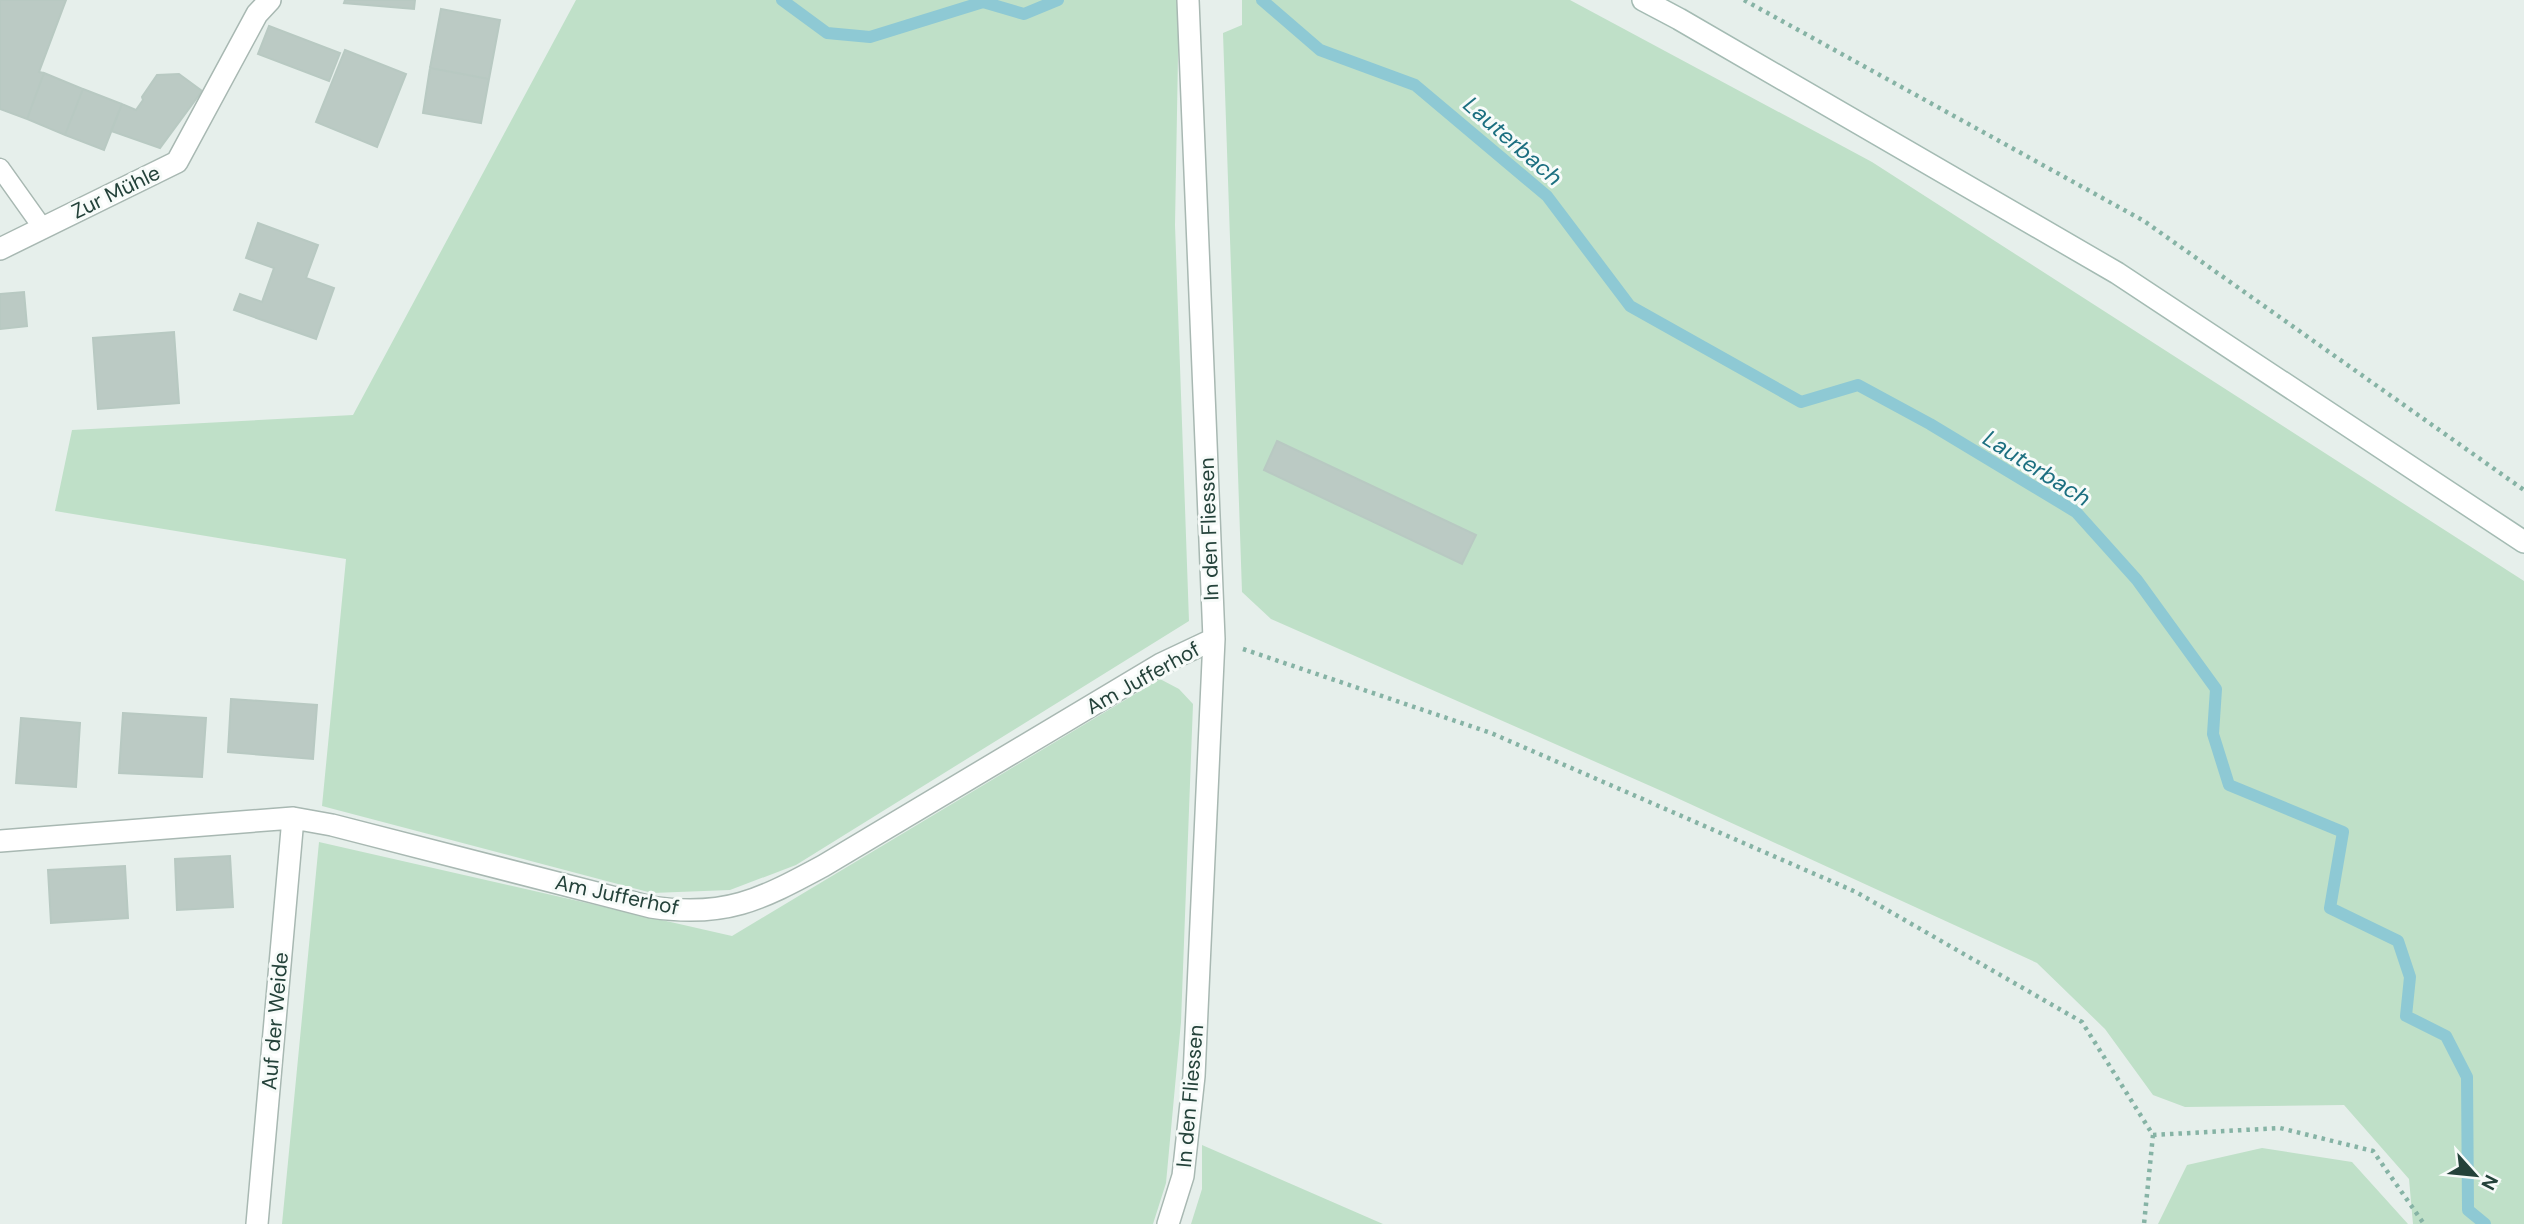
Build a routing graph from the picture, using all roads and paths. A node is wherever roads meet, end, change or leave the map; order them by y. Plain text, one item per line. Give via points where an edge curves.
1 (270, 0) edge
2 (1643, 0) edge
3 (1744, 0) edge
4 (1188, 6) edge
5 (0, 168) edge
6 (41, 227) junction
7 (0, 249) edge
8 (2524, 490) edge
9 (2524, 542) edge
10 (1214, 639) junction
11 (293, 818) junction
12 (0, 841) edge
13 (2153, 1135) junction
14 (257, 1224) edge
15 (1168, 1224) edge
16 (2144, 1224) edge
17 (2424, 1224) edge

1 - 6 street, Zur Mühle via 257,15 177,162
2 - 9 street via 2117,273
3 - 8 path via 2144,221
4 - 10 street, In den Fliessen
5 - 6 lane
6 - 7 street, Zur Mühle
10 - 11 street, Am Jufferhof via 1161,664 823,866 745,904 681,911 651,907
10 - 13 path via 1491,733 1857,892 2082,1022
10 - 15 street, In den Fliessen via 1194,1076 1182,1176
11 - 12 street, Am Jufferhof
11 - 14 street, Auf der Weide
13 - 16 path
13 - 17 path via 2280,1128 2373,1151

